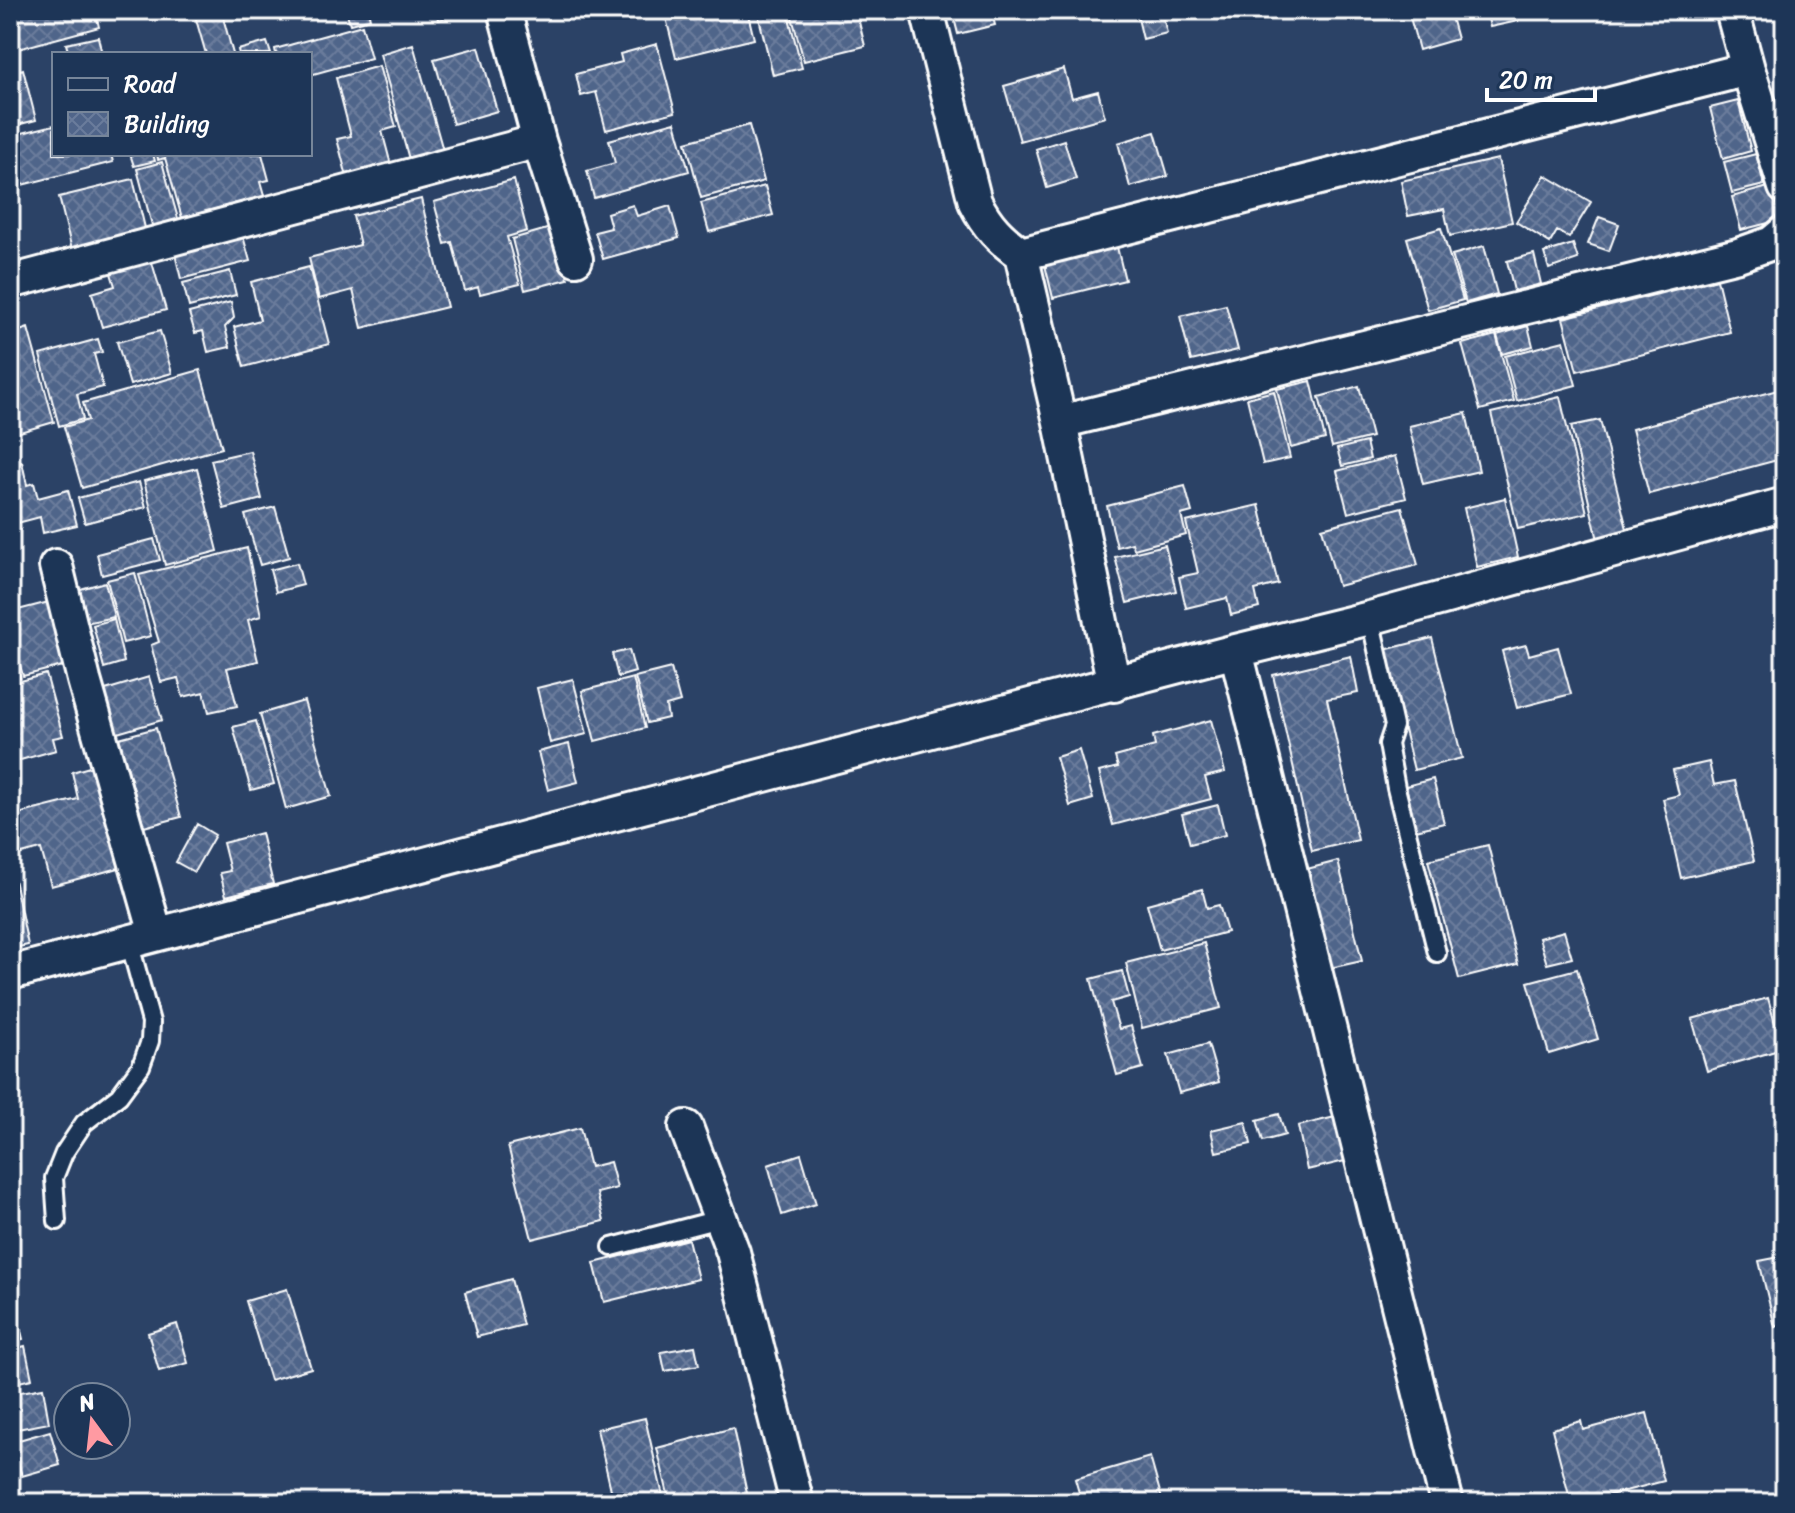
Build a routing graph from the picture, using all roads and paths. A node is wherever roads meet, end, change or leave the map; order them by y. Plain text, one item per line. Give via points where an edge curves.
1 (504, 10) edge
2 (927, 10) edge
3 (1732, 10) edge
4 (1748, 69) junction
5 (1775, 117) edge
6 (539, 141) junction
7 (1785, 187) edge
8 (1785, 232) edge
9 (1021, 254) junction
10 (576, 259) dead end
11 (12, 272) edge
12 (1060, 422) junction
13 (1785, 504) edge
14 (56, 566) dead end
15 (1370, 618) junction
16 (1236, 651) junction
17 (1114, 685) junction
18 (142, 937) junction
19 (1437, 953) dead end
20 (10, 973) edge
21 (686, 1127) dead end
22 (719, 1219) junction
23 (57, 1221) dead end
24 (612, 1247) dead end
25 (797, 1503) edge
26 (1447, 1503) edge

1 - 6 street
2 - 9 street via 975,202 997,236
3 - 4 street
4 - 5 street
4 - 9 street
5 - 7 street
6 - 10 street
6 - 11 street
8 - 12 street via 1772,243 1738,255
9 - 12 street
12 - 17 street
13 - 15 street
14 - 18 street
15 - 16 street
15 - 19 lane via 1394,726 1388,744 1396,788
16 - 17 street
16 - 26 street
17 - 18 street
18 - 20 street
18 - 23 lane via 150,1041 141,1066 119,1096 84,1123 64,1153 54,1178
21 - 22 street
22 - 24 lane
22 - 25 street via 733,1252

